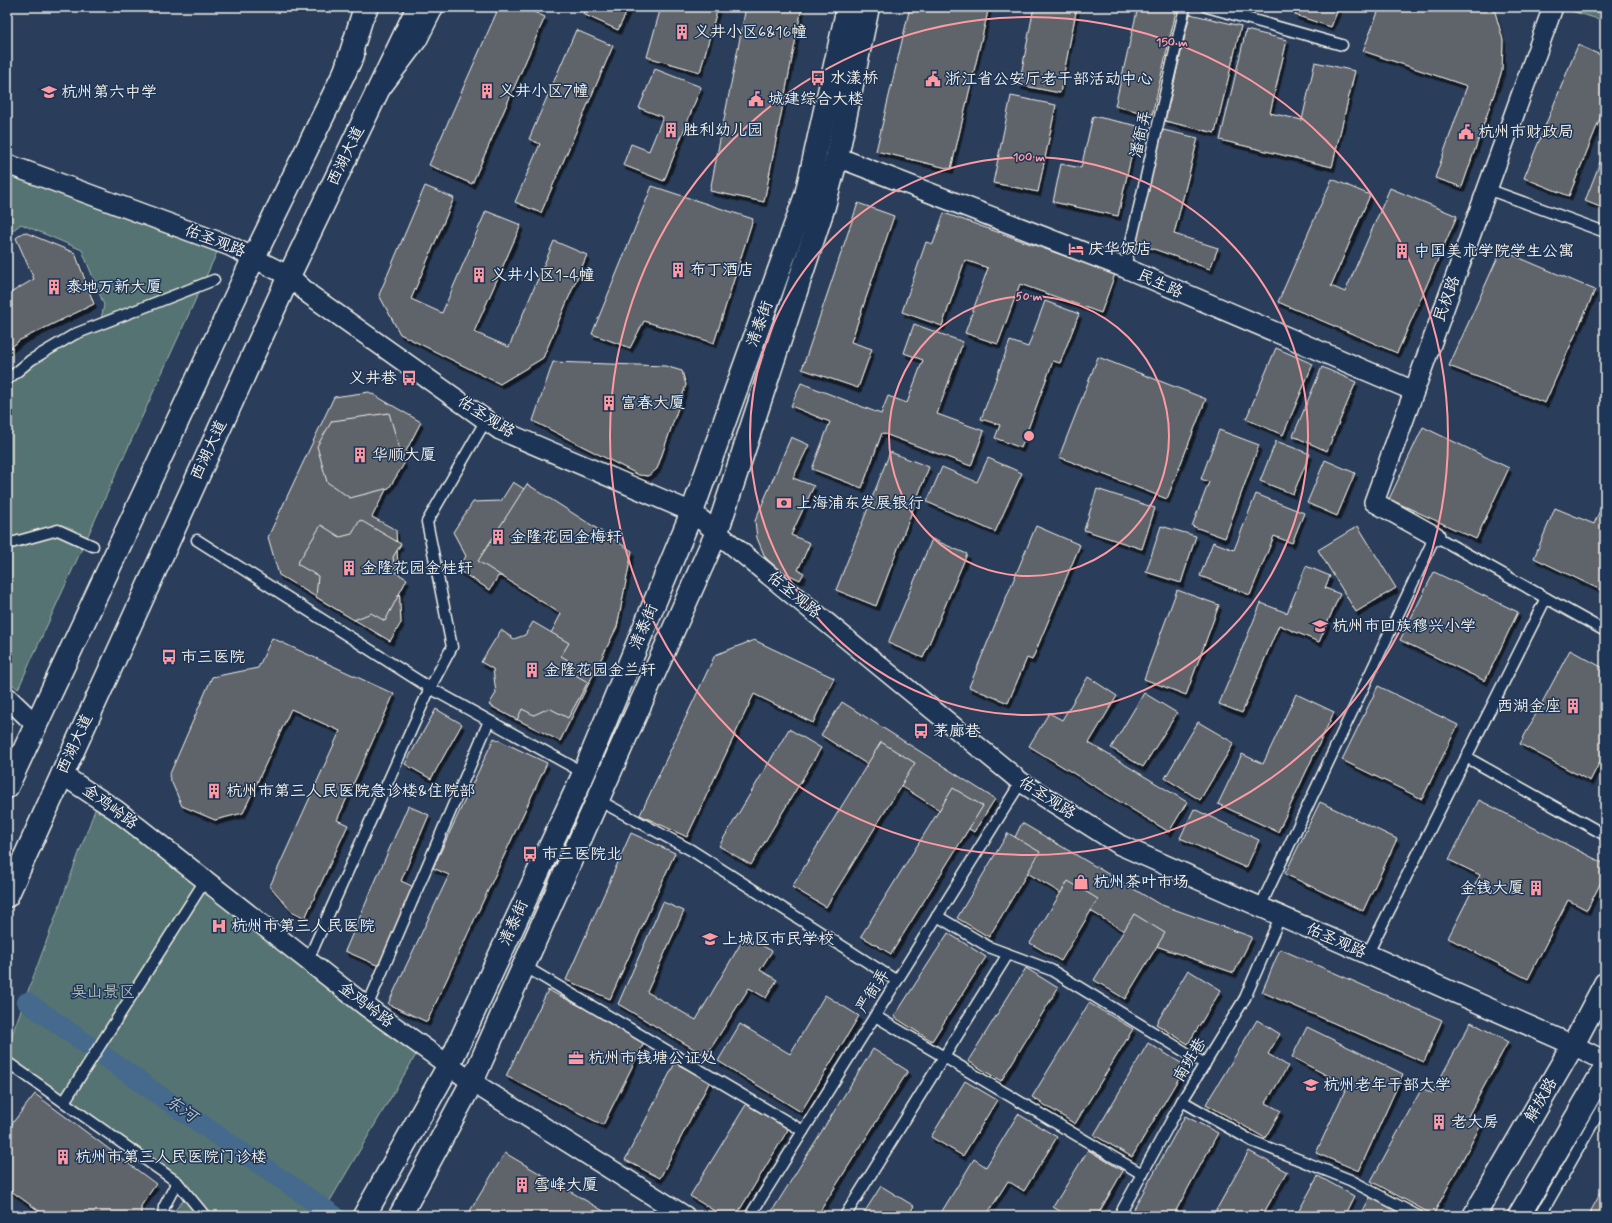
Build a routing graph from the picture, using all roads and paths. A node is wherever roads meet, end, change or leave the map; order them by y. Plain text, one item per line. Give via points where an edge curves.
1 (418, 7) edge
2 (432, 7) edge
3 (848, 7) edge
4 (868, 7) edge
5 (1185, 7) edge
6 (1207, 7) edge
7 (1553, 7) edge
8 (368, 10) edge
9 (1342, 45) dead end
10 (380, 87) junction
11 (837, 156) junction
12 (7, 164) edge
13 (1487, 189) junction
14 (1605, 232) edge
15 (254, 257) junction
16 (1125, 268) junction
17 (289, 276) junction
18 (214, 280) dead end
19 (7, 380) edge
20 (1414, 391) junction
21 (486, 420) junction
22 (692, 512) junction
23 (717, 532) junction
24 (1435, 536) junction
25 (7, 540) edge
26 (197, 540) dead end
27 (93, 546) dead end
28 (1546, 598) junction
29 (1605, 631) edge
30 (430, 688) junction
31 (7, 698) edge
32 (489, 721) junction
33 (36, 725) junction
34 (1466, 757) junction
35 (584, 773) junction
36 (61, 774) junction
37 (1021, 782) junction
38 (7, 787) edge
39 (598, 800) junction
40 (1605, 835) edge
41 (206, 879) junction
42 (7, 896) edge
43 (1260, 907) junction
44 (937, 916) junction
45 (1280, 917) junction
46 (1008, 954) junction
47 (1367, 955) junction
48 (308, 960) junction
49 (524, 966) junction
50 (897, 981) junction
51 (1605, 984) edge
52 (367, 1007) junction
53 (875, 1016) junction
54 (1573, 1045) junction
55 (944, 1057) junction
56 (1605, 1061) edge
57 (7, 1062) edge
58 (1205, 1064) junction
59 (449, 1065) junction
60 (1605, 1068) edge
61 (472, 1082) junction
62 (1182, 1101) junction
63 (64, 1102) junction
64 (1605, 1102) edge
65 (803, 1131) junction
66 (1142, 1174) junction
67 (177, 1182) junction
68 (163, 1216) edge
69 (205, 1216) edge
70 (364, 1216) edge
71 (400, 1216) edge
72 (685, 1216) edge
73 (750, 1216) edge
74 (845, 1216) edge
75 (1119, 1216) edge
76 (1418, 1216) edge
77 (1474, 1216) edge
78 (1519, 1216) edge
79 (1540, 1216) edge

1 - 10 main road, 西湖大道
2 - 10 main road via 416,39
3 - 22 main road, 清泰街 via 806,195
4 - 11 main road, 清泰街
5 - 16 lane, 潘衙弄
6 - 9 lane
7 - 13 street, 民权路
8 - 15 main road via 345,72
10 - 17 main road, 西湖大道
11 - 16 street, 民生路
11 - 23 main road, 清泰街 via 824,206
12 - 15 street, 佑圣观路
13 - 14 lane
13 - 20 street, 民权路
15 - 17 street, 佑圣观路
15 - 33 main road
16 - 20 street, 民生路
17 - 21 street, 佑圣观路 via 310,296
17 - 36 main road, 西湖大道
18 - 19 lane via 75,334 31,360
20 - 24 street, 民权路 via 1374,502
21 - 22 street, 佑圣观路 via 500,430
21 - 30 lane via 427,522 452,647
22 - 23 street, 佑圣观路
22 - 35 main road, 清泰街
23 - 37 street, 佑圣观路
23 - 39 main road, 清泰街
24 - 28 lane
24 - 43 lane
25 - 27 lane via 11,542 58,530
26 - 30 lane
28 - 29 lane
28 - 34 lane
30 - 32 lane
30 - 48 lane
31 - 33 street
32 - 35 lane
32 - 52 lane
33 - 38 main road
34 - 40 lane
34 - 47 lane
35 - 59 main road, 清泰街
36 - 41 street, 金鸡岭路 via 116,810
36 - 42 main road, 西湖大道
37 - 43 street, 佑圣观路 via 1120,846
37 - 44 lane, 严衙弄
39 - 49 main road, 清泰街
39 - 50 lane via 692,850
41 - 48 street, 金鸡岭路
41 - 63 lane
43 - 45 street, 佑圣观路
44 - 46 lane via 989,947
44 - 50 lane, 严衙弄
45 - 47 street, 佑圣观路
45 - 58 lane, 南班巷 via 1245,998
46 - 55 lane
46 - 58 lane via 1051,970
47 - 54 street, 佑圣观路
48 - 52 street, 金鸡岭路
49 - 61 main road, 清泰街
49 - 65 lane
50 - 53 lane, 严衙弄
51 - 54 main road, 解放路
52 - 59 street, 金鸡岭路
53 - 55 lane
53 - 65 lane, 严衙弄
54 - 56 street, 佑圣观路
54 - 77 main road, 解放路
55 - 66 lane
55 - 74 lane
57 - 63 lane
58 - 62 lane, 南班巷
59 - 61 street, 金鸡岭路
59 - 70 main road, 清泰街
60 - 78 main road
61 - 71 main road, 清泰街
61 - 72 street, 金鸡岭路
62 - 66 lane, 南班巷
62 - 76 lane via 1252,1141 1350,1180
63 - 67 lane
64 - 79 lane
65 - 73 lane, 严衙弄
66 - 75 lane, 南班巷
67 - 68 lane via 164,1207
67 - 69 lane

